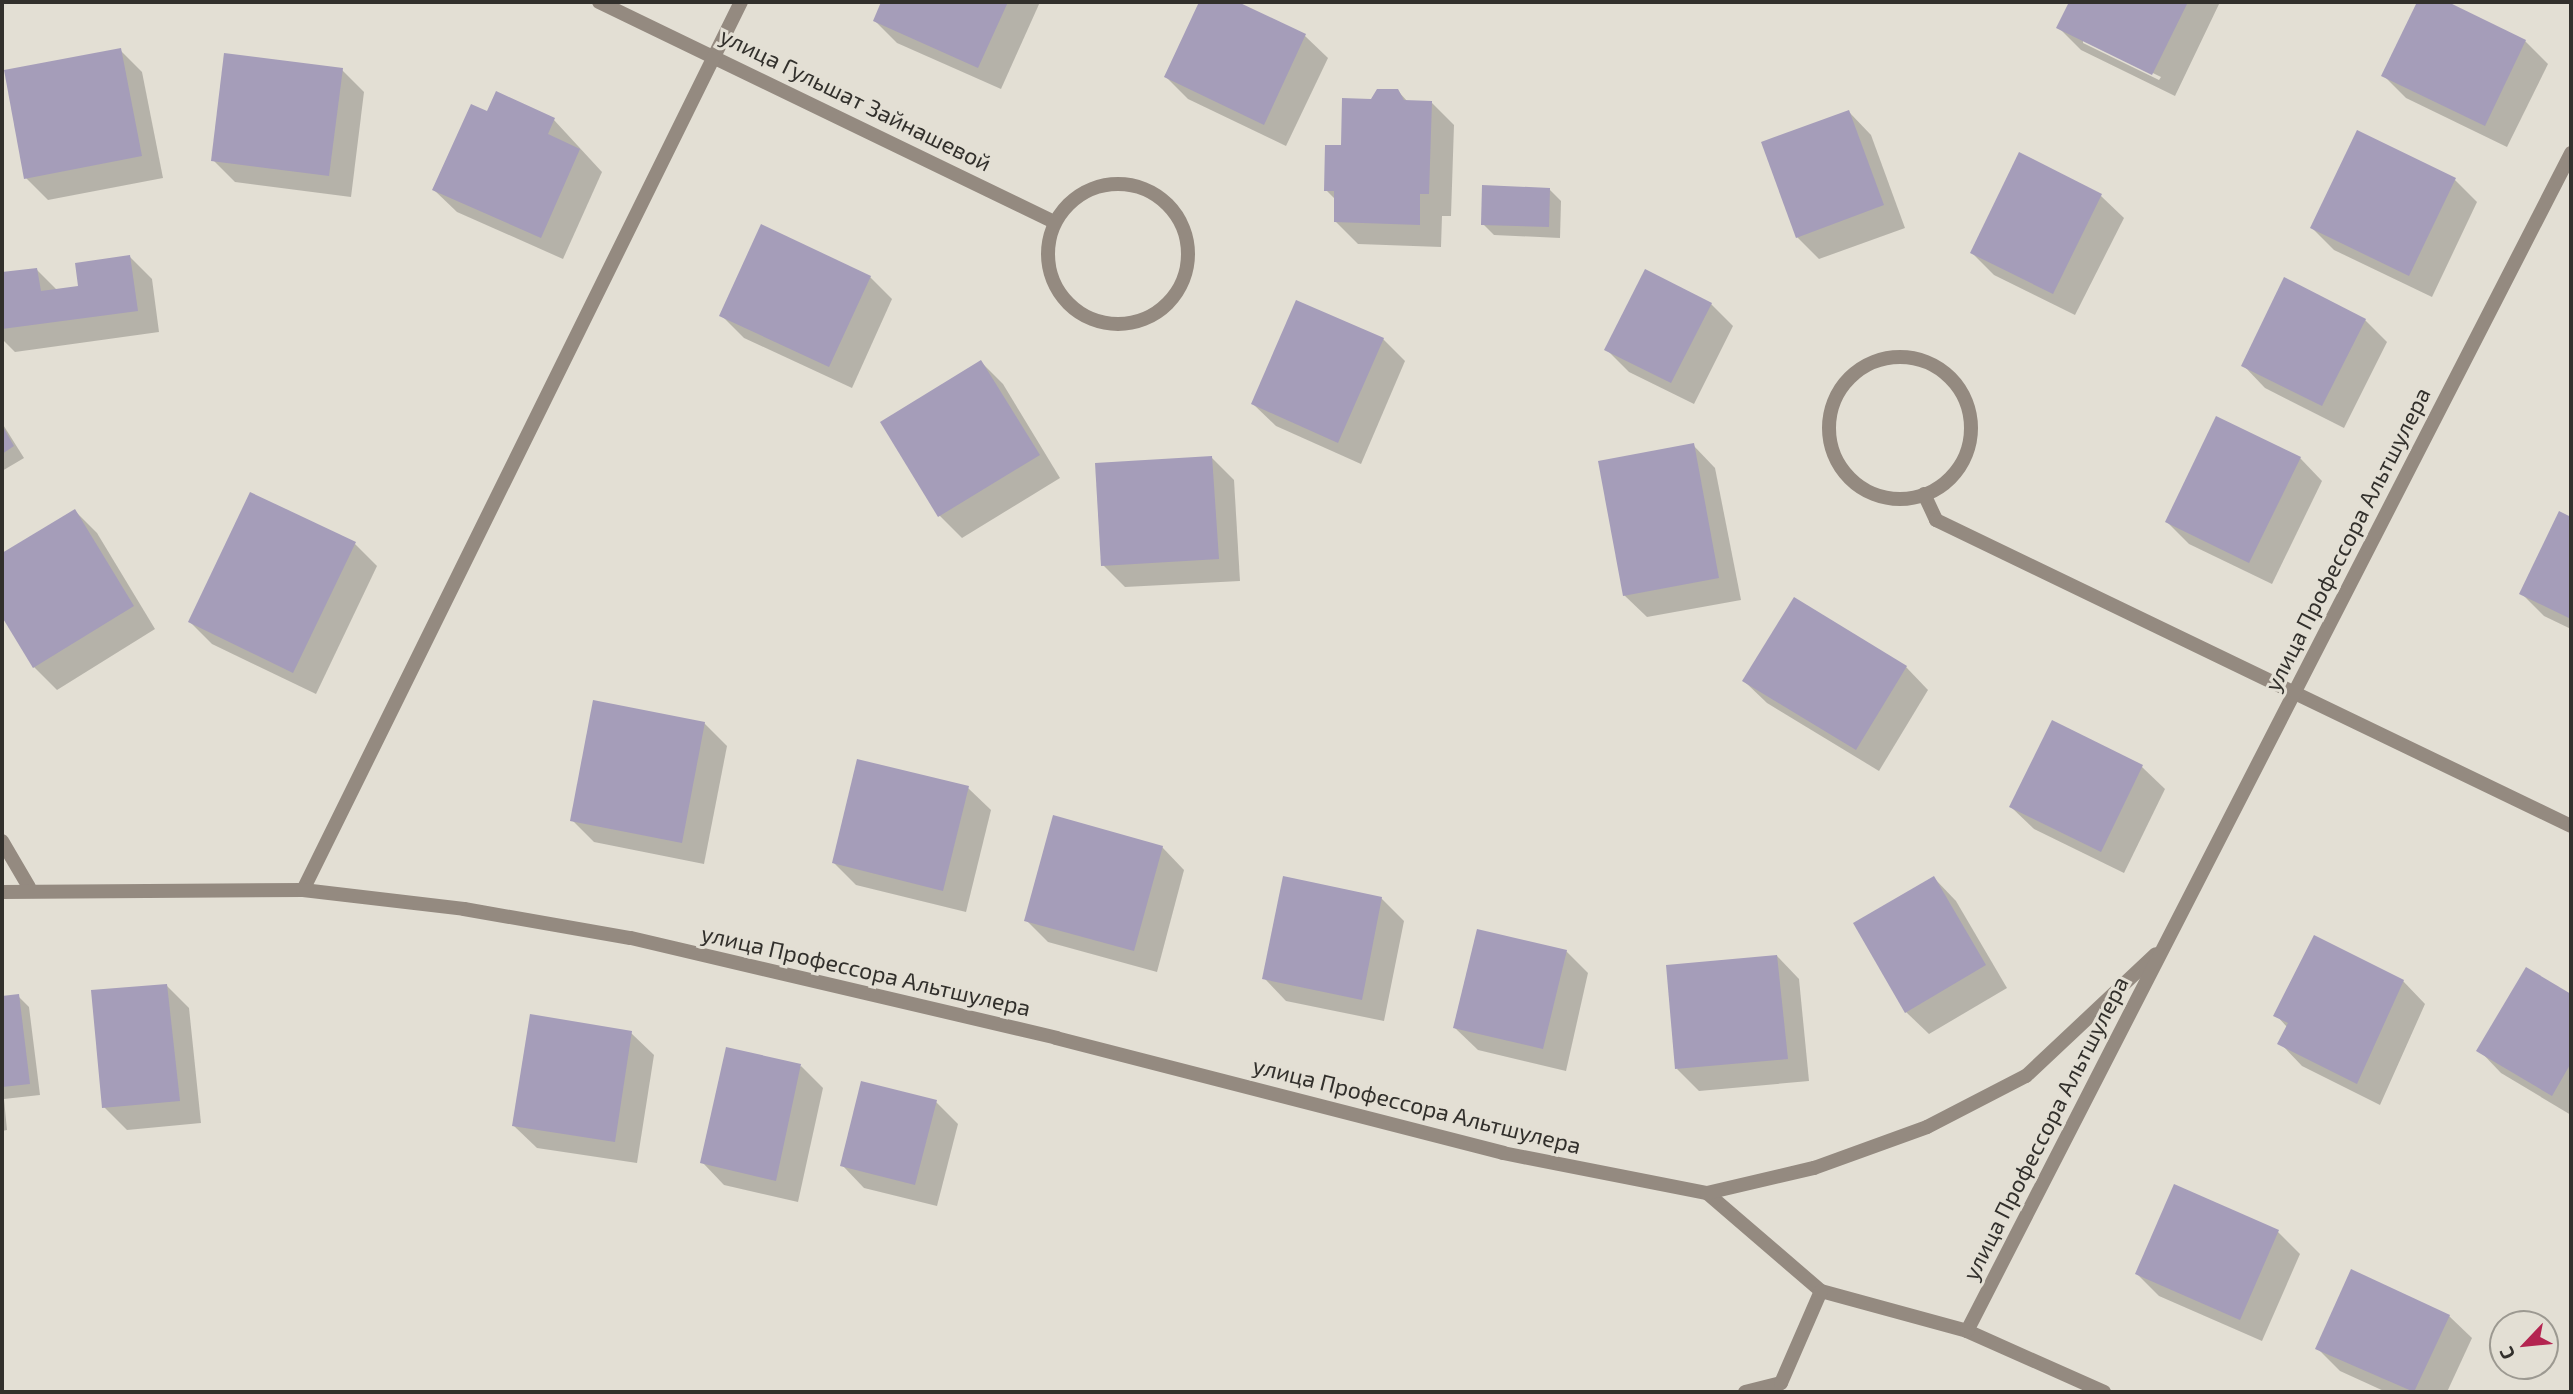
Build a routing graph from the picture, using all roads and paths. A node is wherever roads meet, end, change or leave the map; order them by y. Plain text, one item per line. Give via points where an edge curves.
1 (599, 2) edge
2 (741, 2) edge
3 (714, 54) junction
4 (2571, 153) edge
5 (1054, 222) junction
6 (1924, 495) junction
7 (2294, 692) junction
8 (2571, 826) edge
9 (2, 841) edge
10 (29, 887) junction
11 (303, 890) junction
12 (2, 892) edge
13 (2165, 946) junction
14 (1707, 1193) junction
15 (1821, 1291) junction
16 (1967, 1331) junction
17 (1745, 1392) edge
18 (2104, 1392) edge

1 - 3 street, улица Гульшат Зайнашевой
2 - 3 street
3 - 5 street, улица Гульшат Зайнашевой
3 - 11 street
4 - 7 street, улица Профессора Альтшулера
5 - 5 street via 1047,249 1051,277 1065,301 1086,318 1113,325 1141,321 1165,307 1182,285 1189,258 1185,230 1171,206 1149,190 1122,183 1094,187 1070,201
6 - 6 street via 1947,481 1965,458 1971,432 1967,404 1954,380 1931,363 1904,356 1877,360 1853,374 1836,397 1829,423 1833,451 1847,475 1869,492 1896,501
6 - 7 street via 1936,520
7 - 8 street
7 - 13 street, улица Профессора Альтшулера
9 - 10 street
10 - 11 street, улица Профессора Альтшулера
10 - 12 street, улица Профессора Альтшулера
11 - 14 street, улица Профессора Альтшулера via 631,938 1503,1153
13 - 14 street, улица Профессора Альтшулера via 2026,1076 1927,1127 1814,1168
13 - 16 street, улица Профессора Альтшулера
14 - 15 street, улица Профессора Альтшулера
15 - 16 street, улица Профессора Альтшулера
15 - 17 street via 1781,1383
16 - 18 street, улица Профессора Альтшулера

